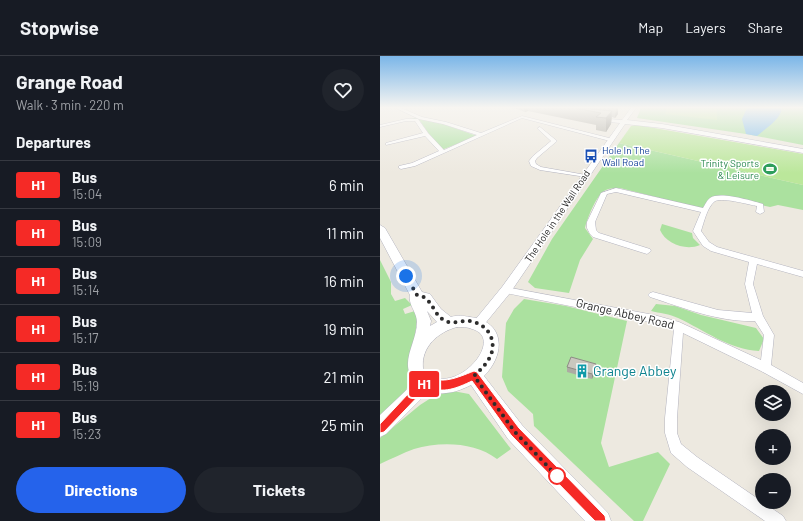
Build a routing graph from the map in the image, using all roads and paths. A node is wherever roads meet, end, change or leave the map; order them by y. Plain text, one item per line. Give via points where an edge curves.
1 (423, 130) edge
2 (465, 130) edge
3 (493, 130) edge
4 (542, 130) edge
5 (574, 130) edge
6 (617, 130) edge
7 (685, 130) edge
8 (426, 134) junction
9 (482, 135) junction
10 (610, 139) junction
11 (388, 144) dead end
12 (803, 149) edge
13 (443, 152) junction
14 (402, 168) dead end
15 (584, 176) junction
16 (704, 210) junction
17 (760, 212) dead end
18 (380, 228) edge
19 (647, 251) dead end
20 (753, 261) junction
21 (803, 274) edge
22 (506, 290) junction
23 (417, 295) junction
24 (653, 295) dead end
25 (758, 317) junction
26 (449, 323) junction
27 (479, 323) junction
28 (679, 326) junction
29 (420, 344) junction
30 (765, 367) junction
31 (474, 376) junction
32 (426, 382) junction
33 (803, 389) edge
34 (380, 428) edge
35 (600, 521) edge
36 (778, 521) edge

1 - 8 street
2 - 9 street
3 - 9 street
4 - 15 street via 554,141 535,156 533,165
5 - 10 street
6 - 10 street, The Hole in the Wall Road
7 - 12 street
8 - 11 street
8 - 13 street
9 - 13 street
10 - 15 street, The Hole in the Wall Road
13 - 14 street
15 - 22 street, The Hole in the Wall Road
16 - 17 street via 711,200 726,198 761,205
16 - 19 street via 622,190 604,194 591,222 592,231 596,235
16 - 20 street via 698,231 706,244
18 - 23 main road
20 - 21 street
20 - 25 street via 749,284
22 - 27 street, The Hole in the Wall Road
22 - 28 street, Grange Abbey Road via 654,318
23 - 26 main road via 425,298 436,313
23 - 29 main road via 416,301 424,321
24 - 25 street via 687,307 727,316
25 - 30 street via 769,334
26 - 27 main road via 469,320
26 - 29 main road via 434,330
27 - 31 main road via 492,336 493,346 484,366
28 - 30 street, Grange Abbey Road
28 - 36 street via 671,418 673,443 692,462
29 - 32 main road via 414,357 414,367
30 - 33 street, Grange Abbey Road
31 - 32 main road via 444,386
31 - 35 main road via 515,432
32 - 34 main road

